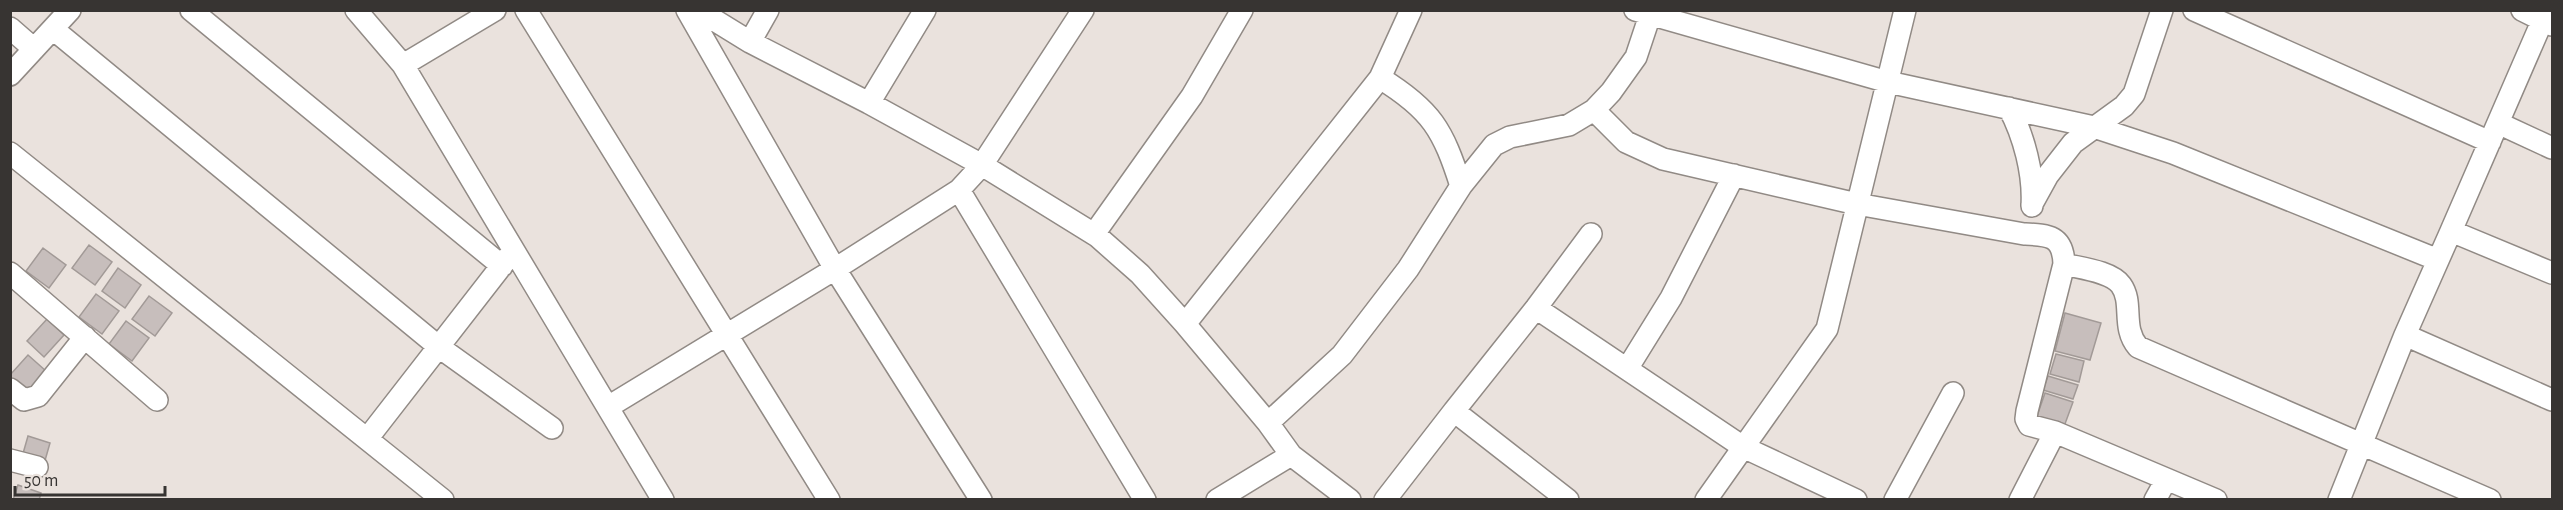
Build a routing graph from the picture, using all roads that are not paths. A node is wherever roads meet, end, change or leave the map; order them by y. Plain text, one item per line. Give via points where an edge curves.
1 (70, 10) edge
2 (191, 10) edge
3 (356, 10) edge
4 (495, 10) edge
5 (526, 10) edge
6 (687, 10) edge
7 (698, 10) edge
8 (768, 10) edge
9 (925, 10) edge
10 (1083, 10) edge
11 (1242, 10) edge
12 (1411, 10) edge
13 (1905, 10) edge
14 (2162, 10) edge
15 (2194, 10) edge
16 (2522, 10) edge
17 (1642, 13) edge
18 (2548, 19) edge
19 (10, 28) edge
20 (53, 28) junction
21 (750, 42) junction
22 (34, 50) junction
23 (403, 65) junction
24 (10, 75) edge
25 (1380, 78) junction
26 (1888, 82) junction
27 (869, 103) junction
28 (2009, 108) junction
29 (1594, 110) junction
30 (2498, 123) junction
31 (2094, 127) junction
32 (2490, 142) junction
33 (2553, 148) edge
34 (10, 153) edge
35 (982, 165) junction
36 (1734, 175) junction
37 (1461, 186) junction
38 (959, 190) junction
39 (1857, 204) junction
40 (2032, 204) junction
41 (2451, 231) junction
42 (1094, 234) junction
43 (1591, 234) dead end
44 (2024, 234) junction
45 (508, 258) junction
46 (2438, 260) junction
47 (2064, 264) junction
48 (835, 269) junction
49 (10, 273) edge
50 (2553, 273) edge
51 (1536, 308) junction
52 (1185, 324) junction
53 (725, 334) junction
54 (2405, 335) junction
55 (85, 337) junction
56 (440, 347) junction
57 (1627, 369) junction
58 (10, 389) edge
59 (1953, 393) dead end
60 (157, 400) dead end
61 (2553, 400) edge
62 (608, 407) junction
63 (1454, 411) junction
64 (1268, 423) junction
65 (552, 428) dead end
66 (2055, 432) junction
67 (368, 439) junction
68 (2361, 445) junction
69 (1743, 447) junction
70 (1291, 455) junction
71 (10, 460) edge
72 (37, 467) dead end
73 (2166, 480) junction
74 (443, 500) edge
75 (663, 500) edge
76 (829, 500) edge
77 (981, 500) edge
78 (1145, 500) edge
79 (1217, 500) edge
80 (1350, 500) edge
81 (1385, 500) edge
82 (1568, 500) edge
83 (1706, 500) edge
84 (1856, 500) edge
85 (1895, 500) edge
86 (2020, 500) edge
87 (2155, 500) edge
88 (2216, 500) edge
89 (2339, 500) edge
90 (2490, 500) edge

1 - 20 street
2 - 45 street
3 - 23 street
4 - 23 street
5 - 53 street
6 - 48 street
7 - 21 street
8 - 21 street
9 - 27 street
10 - 35 street
11 - 42 street via 1192,96
12 - 25 street
13 - 26 street
14 - 31 street via 2134,94
15 - 32 street
16 - 18 street
17 - 26 street
17 - 29 street via 1636,57
18 - 30 street
19 - 22 street
20 - 22 street
20 - 56 street
21 - 27 street
22 - 24 street
23 - 45 street
25 - 37 street via 1408,96 1437,126
25 - 52 street
26 - 28 street
26 - 39 street
27 - 35 street
28 - 31 street
28 - 40 street via 2020,128
29 - 36 street via 1626,142 1663,159
29 - 37 street via 1569,125 1510,136 1494,145
30 - 32 street
30 - 33 street
31 - 40 street via 2073,143
31 - 46 street via 2173,153
32 - 41 street
34 - 67 street
35 - 38 street
35 - 42 street
36 - 39 street
36 - 57 street via 1671,298
37 - 64 street via 1408,269 1342,355
38 - 48 street
38 - 78 street
39 - 44 street
39 - 69 street via 1827,329
40 - 44 street
41 - 46 street
41 - 50 street
42 - 52 street via 1140,274
43 - 51 street
44 - 47 street via 2047,235 2058,242
45 - 56 street
45 - 62 street
46 - 54 street
47 - 66 street via 2026,419 2029,424
47 - 68 street via 2108,276 2120,284 2126,299 2130,338 2138,346
48 - 53 street
48 - 77 street
49 - 55 street
51 - 57 street
51 - 63 street
52 - 64 street
53 - 62 street
53 - 76 street
54 - 61 street
54 - 68 street
55 - 58 street via 38,396 24,400
55 - 60 street
56 - 65 street
56 - 67 street
57 - 69 street
59 - 85 street
62 - 75 street
63 - 81 street
63 - 82 street
64 - 70 street
66 - 73 street
66 - 86 street
67 - 74 street
68 - 89 street
68 - 90 street
69 - 83 street
69 - 84 street
70 - 79 street
70 - 80 street
71 - 72 street
73 - 87 street
73 - 88 street

